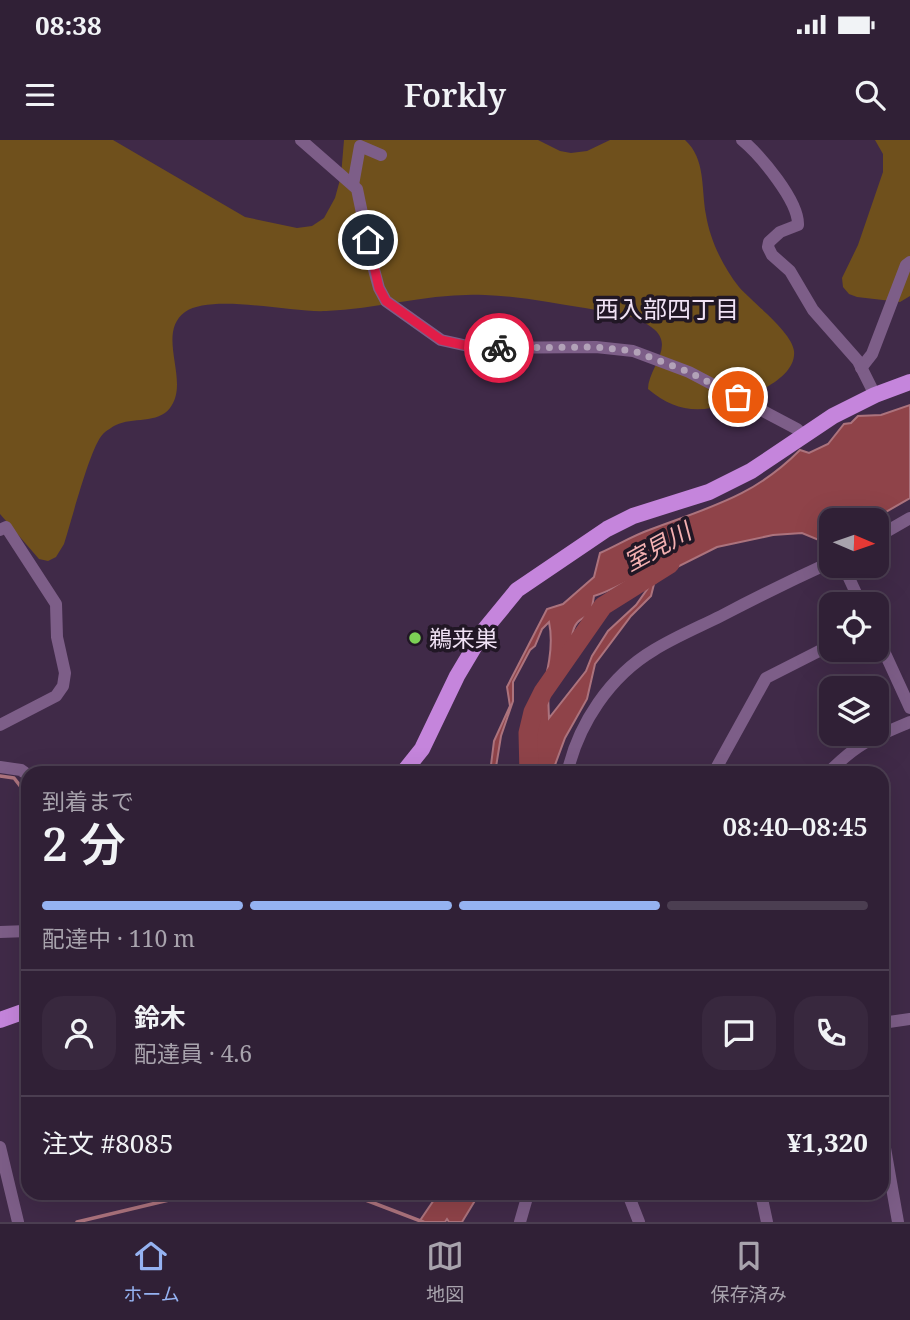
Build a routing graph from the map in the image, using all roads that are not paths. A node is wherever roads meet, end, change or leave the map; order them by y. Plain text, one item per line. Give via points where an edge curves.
1 (301, 140) edge
2 (742, 140) edge
3 (381, 155) dead end
4 (353, 185) junction
5 (910, 262) edge
6 (861, 368) junction
7 (910, 382) edge
8 (874, 395) junction
9 (803, 435) junction
10 (910, 518) edge
11 (0, 530) edge
12 (889, 530) edge
13 (819, 568) edge
14 (819, 651) edge
15 (889, 662) edge
16 (910, 708) edge
17 (910, 722) edge
18 (0, 725) edge
19 (408, 766) edge
20 (569, 766) edge
21 (717, 766) edge
22 (835, 766) edge
23 (0, 767) edge
24 (21, 770) edge
25 (21, 931) edge
26 (0, 932) edge
27 (21, 1012) edge
28 (910, 1019) edge
29 (0, 1020) edge
30 (889, 1022) edge
31 (0, 1147) edge
32 (889, 1171) edge
33 (526, 1200) edge
34 (630, 1200) edge
35 (762, 1200) edge
36 (18, 1222) edge
37 (520, 1222) edge
38 (639, 1222) edge
39 (767, 1222) edge
40 (898, 1222) edge

1 - 4 street
2 - 6 street via 757,153 798,218 798,225 769,242 772,255 790,271 813,310
3 - 4 street via 360,146
4 - 9 street via 386,301 441,340 477,348 634,351 689,372
5 - 6 street via 872,354
6 - 8 street
7 - 8 main road
8 - 9 main road
9 - 19 main road via 751,471 709,492 607,529 517,590 485,629
10 - 12 street
11 - 18 street via 6,527 56,604 65,673 56,696
13 - 20 street via 652,650 602,698
14 - 21 street via 766,678
15 - 16 street
17 - 22 street via 866,740
23 - 24 street
25 - 26 street
27 - 29 main road
28 - 30 street
31 - 36 street
32 - 40 street
33 - 37 street
34 - 38 street
35 - 39 street

